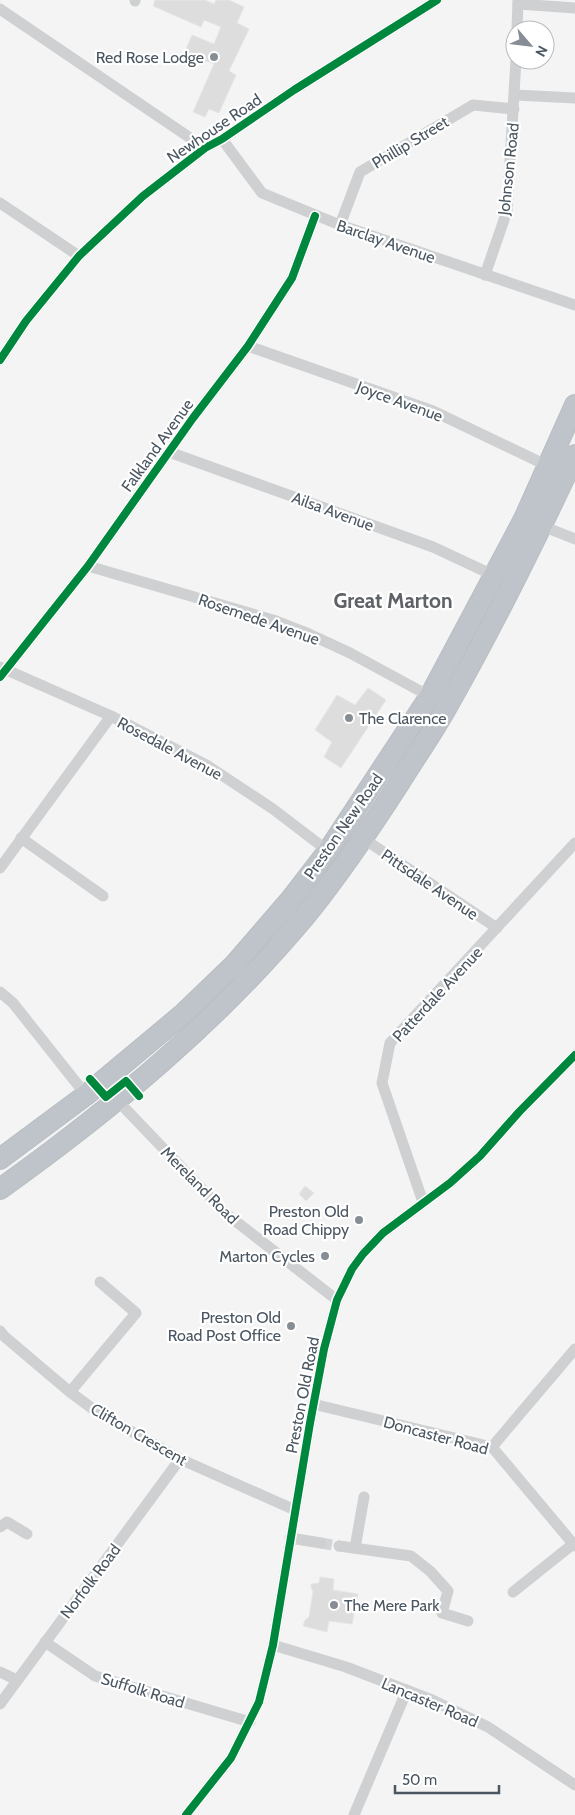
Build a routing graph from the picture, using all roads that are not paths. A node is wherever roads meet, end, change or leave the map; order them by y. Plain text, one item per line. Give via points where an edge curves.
1 (436, 0) edge
2 (518, 2) edge
3 (575, 8) edge
4 (0, 9) edge
5 (517, 20) edge
6 (516, 70) edge
7 (515, 95) junction
8 (575, 98) edge
9 (514, 109) junction
10 (222, 139) junction
11 (205, 148) junction
12 (0, 203) edge
13 (315, 216) junction
14 (340, 225) junction
15 (79, 256) junction
16 (485, 275) junction
17 (575, 305) edge
18 (248, 346) junction
19 (0, 360) edge
20 (575, 405) edge
21 (168, 452) junction
22 (575, 455) edge
23 (548, 466) junction
24 (533, 522) junction
25 (575, 539) edge
26 (88, 566) junction
27 (495, 576) junction
28 (2, 671) edge
29 (430, 696) junction
30 (448, 707) junction
31 (111, 716) junction
32 (21, 838) junction
33 (364, 839) junction
34 (575, 843) edge
35 (328, 852) junction
36 (0, 868) edge
37 (103, 896) dead end
38 (497, 928) junction
39 (0, 992) edge
40 (575, 1055) edge
41 (86, 1095) junction
42 (117, 1100) junction
43 (0, 1159) edge
44 (0, 1190) edge
45 (423, 1202) junction
46 (100, 1282) dead end
47 (338, 1300) junction
48 (0, 1331) edge
49 (575, 1349) edge
50 (70, 1392) junction
51 (313, 1404) junction
52 (492, 1447) junction
53 (180, 1459) junction
54 (364, 1497) dead end
55 (295, 1510) junction
56 (0, 1527) edge
57 (27, 1534) dead end
58 (290, 1538) junction
59 (321, 1543) tunnel mouth
60 (574, 1545) edge
61 (339, 1546) tunnel mouth
62 (355, 1548) junction
63 (513, 1592) dead end
64 (468, 1621) dead end
65 (44, 1642) junction
66 (273, 1645) junction
67 (0, 1672) edge
68 (17, 1680) junction
69 (407, 1690) junction
70 (0, 1704) edge
71 (250, 1722) junction
72 (575, 1785) edge
73 (186, 1815) edge
74 (354, 1815) edge

1 - 10 street, Newhouse Road
2 - 3 street
2 - 5 street
4 - 11 street
6 - 7 street, Johnson Road
7 - 8 street
7 - 9 street, Johnson Road
9 - 14 street, Phillip Street via 472,105 360,172
9 - 16 street, Johnson Road via 507,211
10 - 11 street, Newhouse Road
10 - 13 street, Barclay Avenue via 262,193
11 - 15 street, Newhouse Road via 143,196
12 - 15 street
13 - 14 street, Barclay Avenue
13 - 18 street, Falkland Avenue via 292,278
14 - 16 street, Barclay Avenue
15 - 19 street, Newhouse Road via 26,321
16 - 17 street, Barclay Avenue
18 - 21 street, Falkland Avenue
18 - 23 street, Joyce Avenue via 433,411
20 - 23 highway, Preston New Road
21 - 26 street, Falkland Avenue
21 - 27 street, Ailsa Avenue via 433,547
22 - 24 highway, Preston New Road
23 - 24 highway, Preston New Road
24 - 25 street
24 - 27 highway, Preston New Road
24 - 30 highway, Preston New Road
26 - 28 street, Falkland Avenue
26 - 29 street, Rosemede Avenue via 273,620 350,653
27 - 29 highway, Preston New Road
28 - 31 street, Rosedale Avenue
29 - 30 street, Rosemede Avenue
29 - 35 highway, Preston New Road
30 - 33 highway, Preston New Road
31 - 32 street
31 - 35 street, Rosedale Avenue via 208,766 273,809
32 - 36 street
32 - 37 street
33 - 38 street, Pittsdale Avenue
33 - 42 highway, Preston New Road via 307,913 226,1003
34 - 38 street, Patterdale Avenue
35 - 41 highway, Preston New Road via 234,966 183,1014
38 - 45 street, Patterdale Avenue via 390,1043 382,1082
39 - 41 street via 13,1003
40 - 45 street, Preston Old Road via 480,1156
41 - 43 highway, Preston New Road
42 - 44 highway, Preston New Road
42 - 47 street, Mereland Road via 225,1213
45 - 47 street, Preston Old Road via 383,1233 363,1254 352,1268
46 - 50 street via 136,1313
47 - 51 street, Preston Old Road
48 - 50 street, Clifton Crescent
49 - 52 street
50 - 53 street, Clifton Crescent via 97,1412
51 - 52 street, Doncaster Road
51 - 55 street, Preston Old Road
52 - 60 street, Doncaster Road
53 - 55 street, Clifton Crescent
53 - 65 street, Norfolk Road
54 - 62 street
55 - 58 street, Preston Old Road
56 - 57 street via 6,1522
58 - 59 street
58 - 66 street, Preston Old Road
60 - 63 street
61 - 62 street
62 - 64 street via 411,1556 448,1591 442,1613
65 - 68 street, Norfolk Road
65 - 71 street, Suffolk Road via 95,1676
66 - 69 street, Lancaster Road
66 - 71 street, Preston Old Road via 259,1702
67 - 68 street
68 - 70 street, Norfolk Road
69 - 72 street, Lancaster Road via 488,1727
69 - 74 street
71 - 73 street, Preston Old Road via 231,1758

